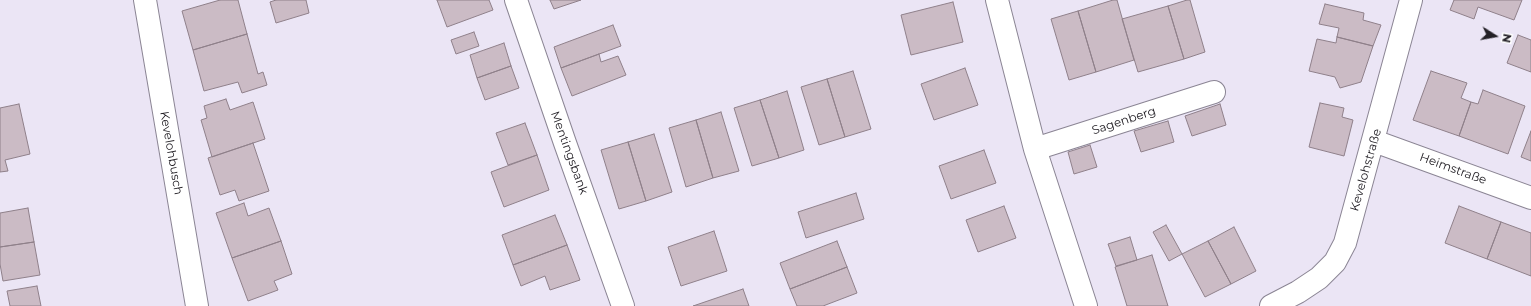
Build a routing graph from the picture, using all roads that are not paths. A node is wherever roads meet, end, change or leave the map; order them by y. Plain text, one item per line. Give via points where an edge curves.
1 (145, 0) edge
2 (516, 0) edge
3 (997, 0) edge
4 (1411, 0) edge
5 (1214, 92) dead end
6 (1374, 141) junction
7 (1035, 149) junction
8 (1531, 198) edge
9 (197, 306) edge
10 (623, 306) edge
11 (1086, 306) edge
12 (1271, 306) edge

1 - 9 street, Kevelohbusch
2 - 10 street, Mentingsbank
3 - 7 street
4 - 6 street, Kevelohstraße
5 - 7 street, Sagenberg
6 - 8 street, Heimstraße
6 - 12 street, Kevelohstraße via 1345,243 1335,262 1313,282
7 - 11 street

